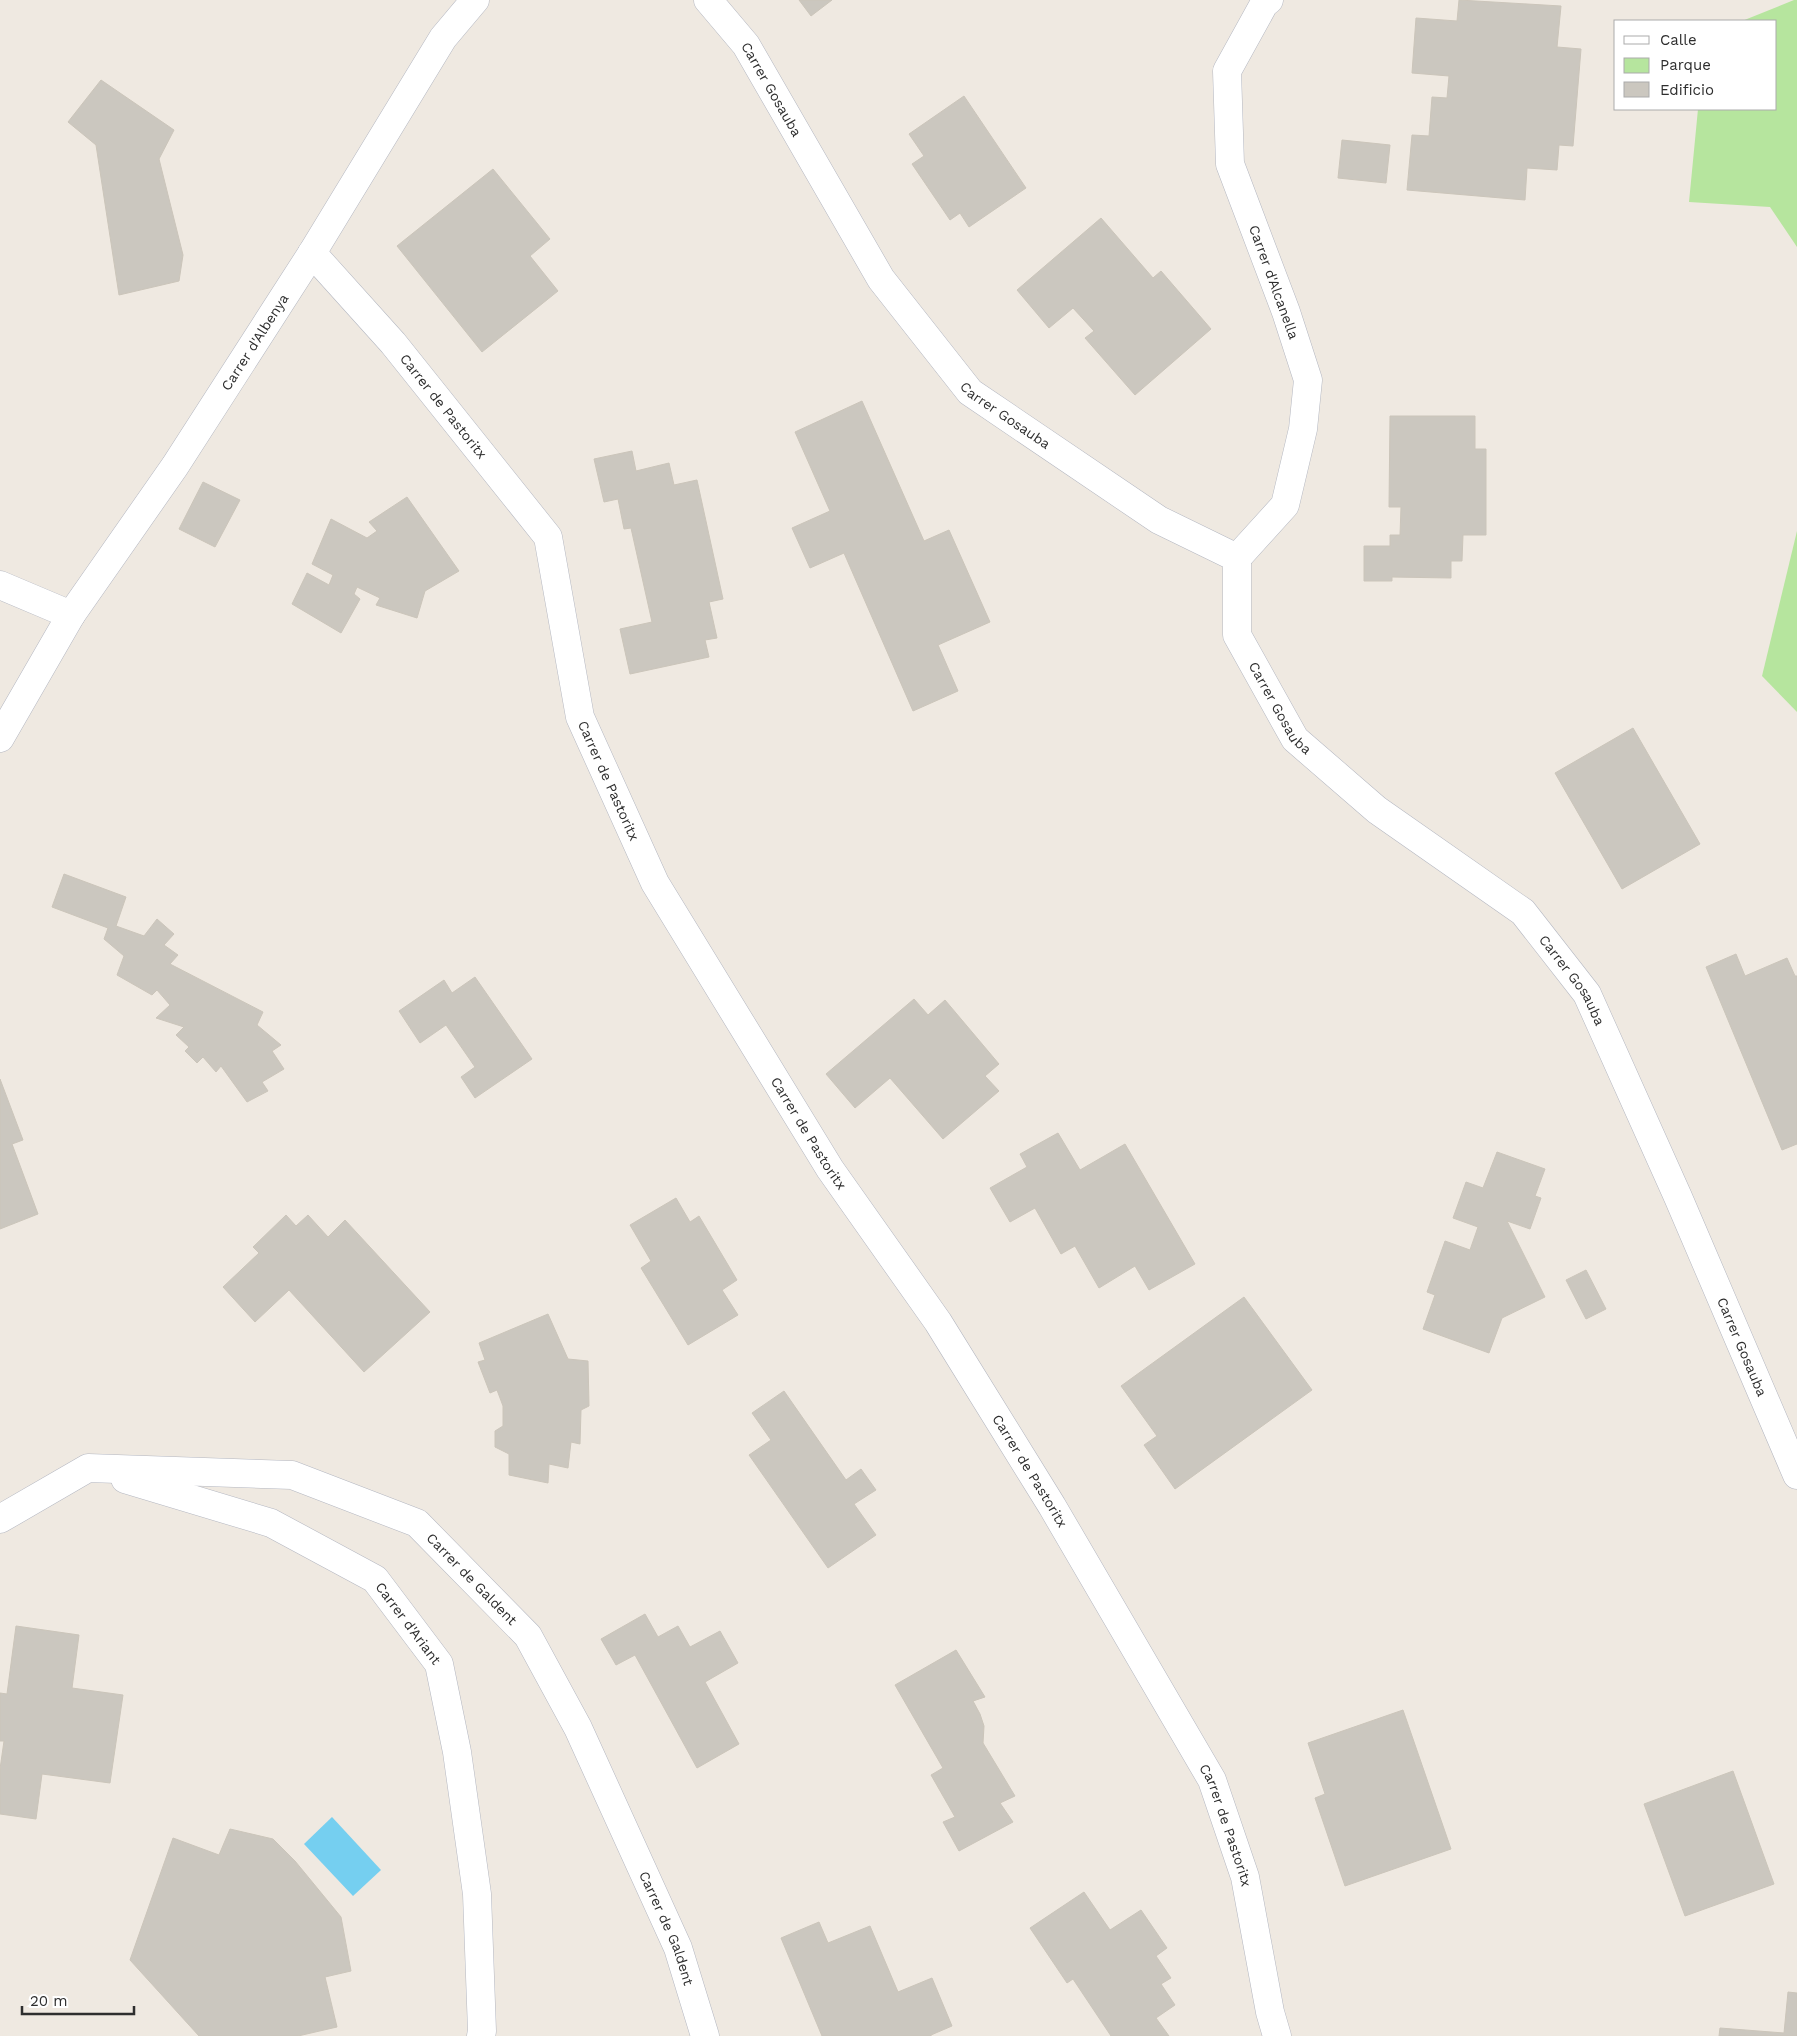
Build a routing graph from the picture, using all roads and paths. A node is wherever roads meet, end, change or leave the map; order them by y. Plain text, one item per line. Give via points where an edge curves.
1 (475, 0) edge
2 (708, 0) edge
3 (1269, 0) edge
4 (312, 253) junction
5 (1237, 558) junction
6 (0, 584) edge
7 (71, 614) junction
8 (0, 738) edge
9 (88, 1468) junction
10 (1797, 1476) edge
11 (0, 1519) edge
12 (481, 2036) edge
13 (705, 2036) edge
14 (1277, 2036) edge

1 - 4 street, Carrer d'Albenya via 442,38
2 - 5 street, Carrer Gosauba via 746,45 881,278 970,392 1158,520
3 - 5 street, Carrer d'Alcanella via 1227,71 1230,164 1308,380 1303,429 1285,505
4 - 7 street, Carrer d'Albenya via 175,466
4 - 14 street, Carrer de Pastoritx via 393,343 548,537 580,717 655,883 830,1169 938,1322 1052,1506 1212,1780 1245,1877
5 - 10 street, Carrer Gosauba via 1237,635 1295,740 1377,810 1522,912 1587,994
6 - 7 street
7 - 8 street, Carrer d'Albenya
9 - 11 street
9 - 12 street, Carrer d'Ariant via 271,1523 375,1579 438,1664 457,1752 477,1894
9 - 13 street, Carrer de Galdent via 292,1474 418,1523 528,1636 578,1728 678,1948

